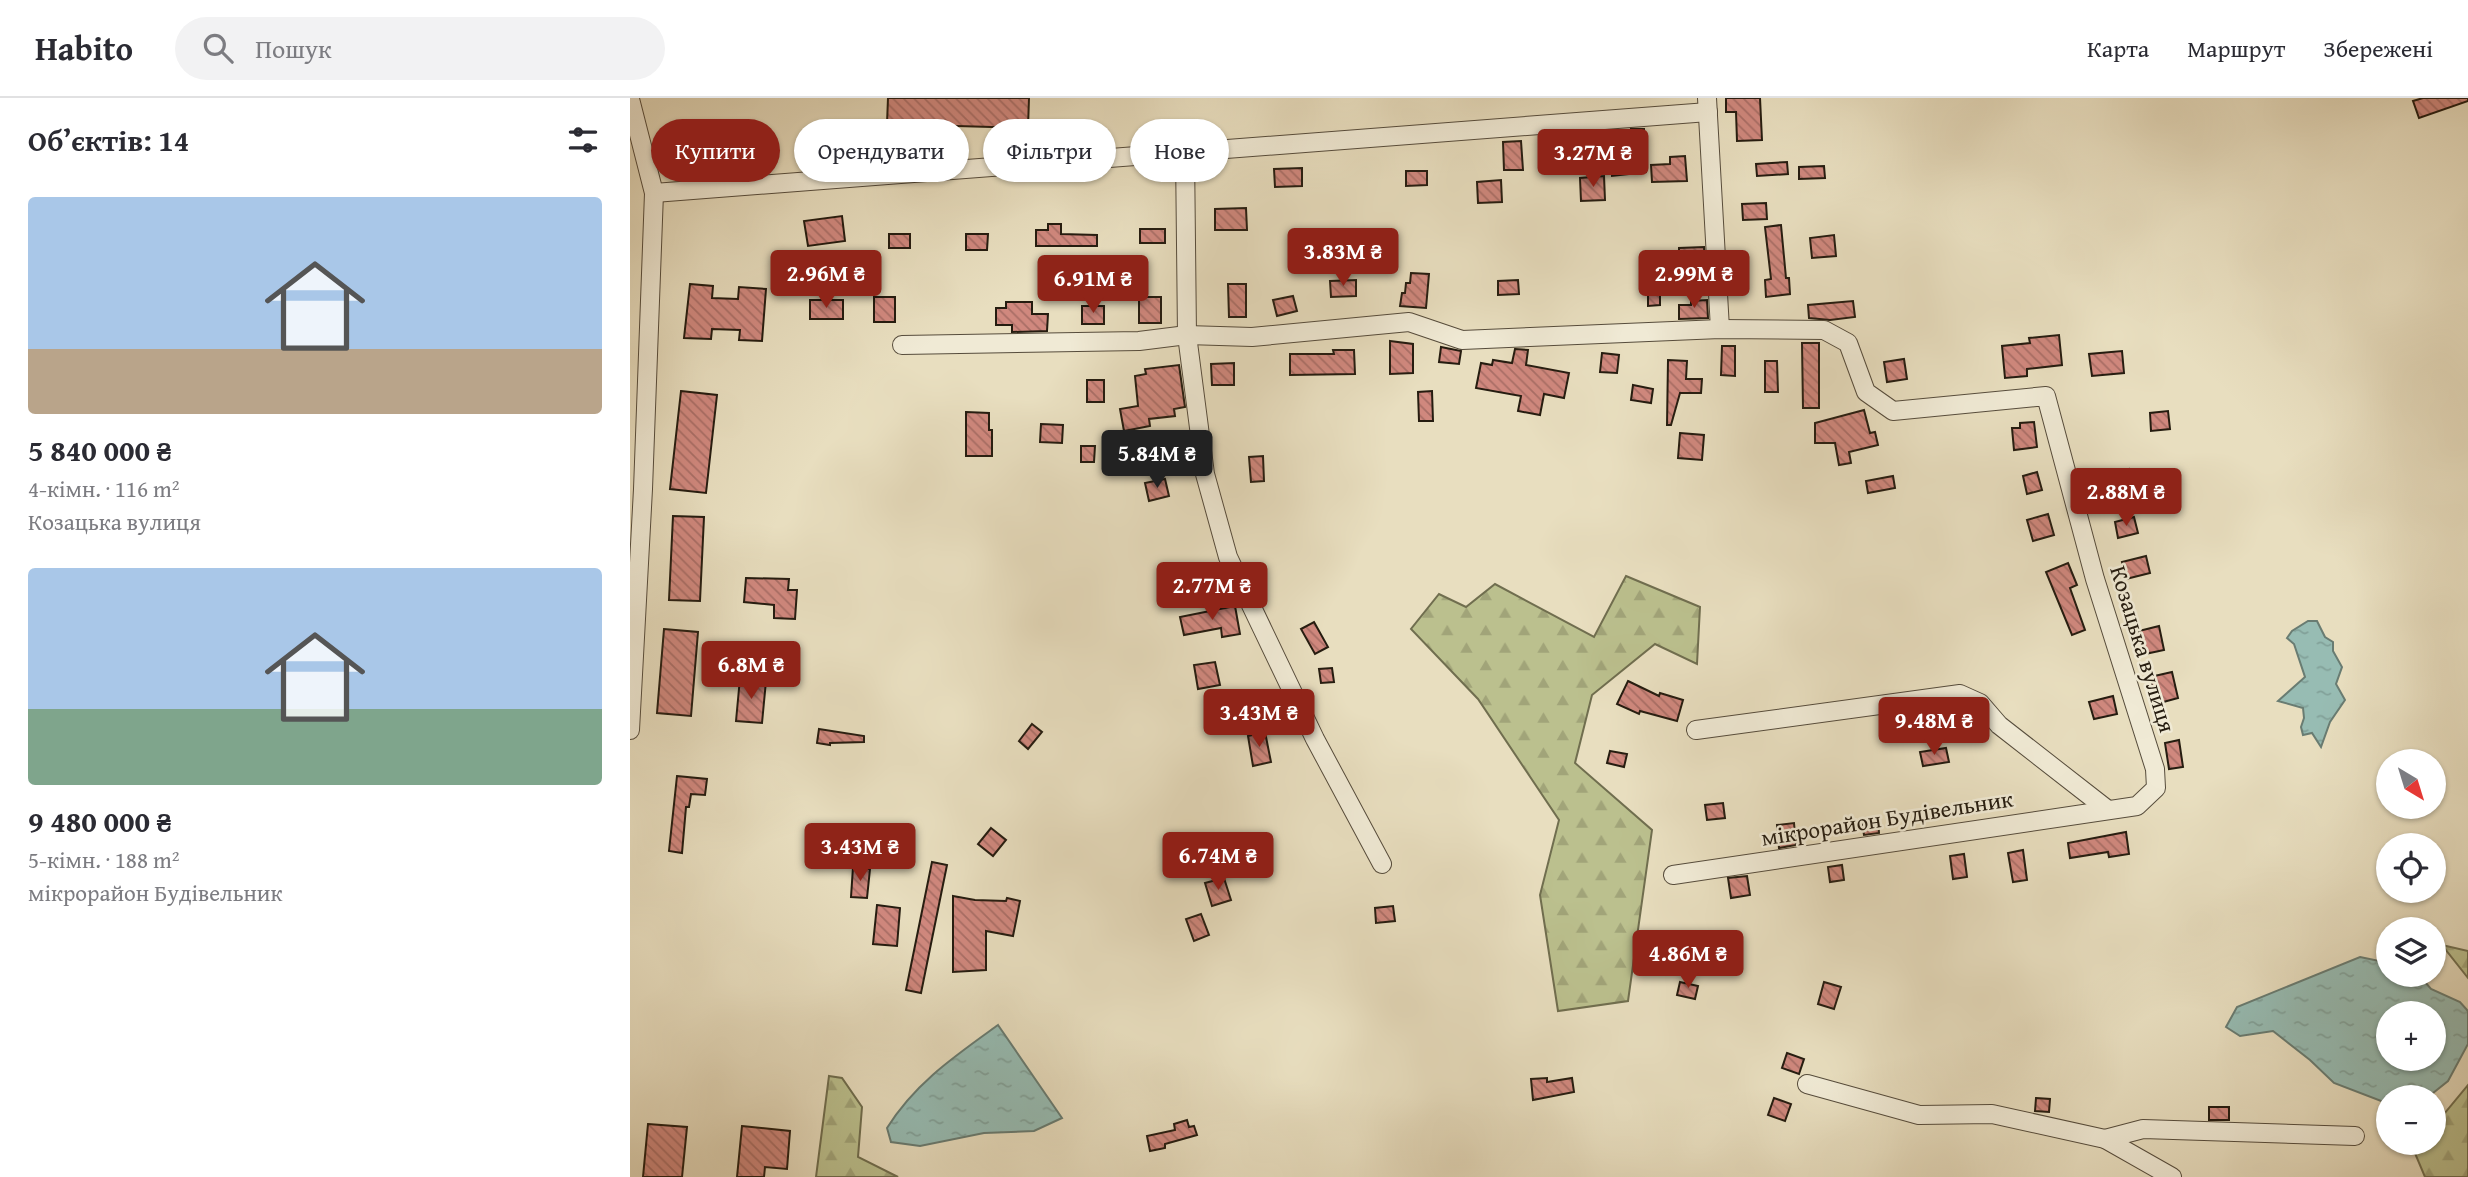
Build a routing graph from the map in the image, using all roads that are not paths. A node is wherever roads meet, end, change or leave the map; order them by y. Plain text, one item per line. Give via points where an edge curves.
1 (630, 99) edge
2 (1707, 105) edge
3 (1229, 148) edge
4 (1130, 156) edge
5 (1185, 182) edge
6 (654, 193) junction
7 (1720, 329) junction
8 (1187, 335) junction
9 (902, 345) dead end
10 (630, 730) edge
11 (1696, 730) dead end
12 (2156, 788) joint
13 (2108, 810) junction
14 (1382, 864) dead end
15 (1673, 875) dead end
16 (1807, 1084) dead end
17 (2355, 1136) dead end
18 (2105, 1139) junction
19 (2172, 1177) edge

1 - 6 street
2 - 3 street
2 - 7 street
4 - 6 street
5 - 8 street
6 - 10 street
7 - 8 street, Козацька вулиця via 1462,340 1409,322 1252,337
7 - 12 street, Козацька вулиця via 1824,330 1848,343 1866,392 1893,411 2046,396 2095,579 2155,769
8 - 9 street, Козацька вулиця via 1139,341
8 - 14 street via 1205,474 1228,557 1315,739
11 - 13 street via 1960,694 1980,703 1999,725
12 - 13 street, мікрорайон Будівельник via 2137,806
13 - 15 street, мікрорайон Будівельник
16 - 18 street via 1919,1115 1992,1115
17 - 18 street via 2143,1129
18 - 19 street

